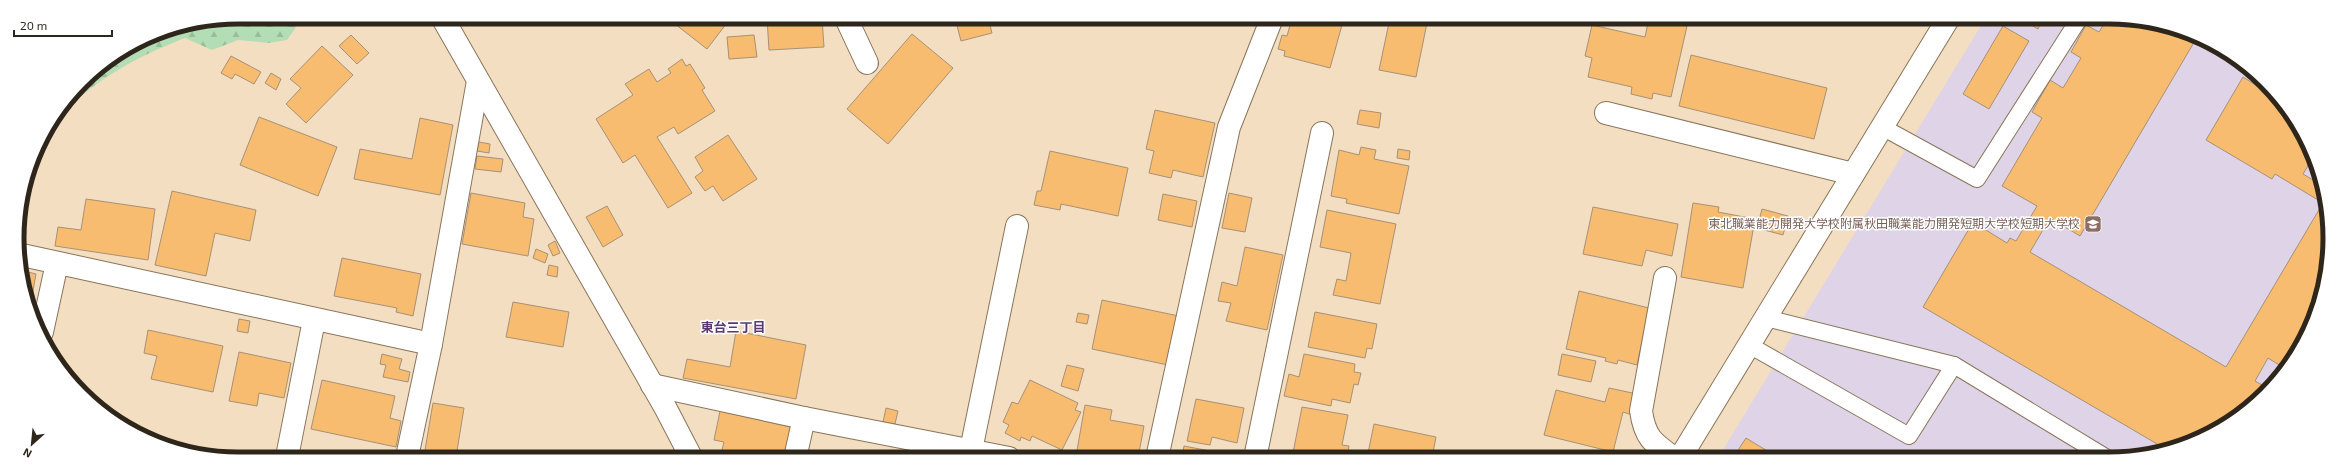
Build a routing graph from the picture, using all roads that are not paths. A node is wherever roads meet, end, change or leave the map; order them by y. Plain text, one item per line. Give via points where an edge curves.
1 (446, 24) edge
2 (849, 24) edge
3 (1270, 24) edge
4 (1945, 24) edge
5 (2076, 24) edge
6 (868, 63) dead end
7 (478, 81) junction
8 (1606, 112) dead end
9 (1882, 127) junction
10 (1322, 134) dead end
11 (1853, 174) junction
12 (1017, 226) dead end
13 (25, 256) edge
14 (57, 263) junction
15 (1665, 278) dead end
16 (1766, 318) junction
17 (314, 320) junction
18 (43, 327) edge
19 (431, 344) junction
20 (1749, 345) junction
21 (1954, 365) junction
22 (652, 386) junction
23 (804, 418) junction
24 (971, 450) junction
25 (288, 452) edge
26 (408, 452) edge
27 (688, 452) edge
28 (796, 452) edge
29 (980, 452) edge
30 (1158, 452) edge
31 (1256, 452) edge
32 (1666, 452) edge
33 (1684, 452) edge
34 (2097, 452) edge

1 - 7 street
2 - 6 street
3 - 30 street via 1229,127
4 - 9 street
5 - 9 lane via 1977,179
7 - 19 street
7 - 22 street
8 - 11 street
9 - 11 street
10 - 31 street
11 - 16 street
12 - 24 street
13 - 14 street
14 - 17 street
14 - 18 street
15 - 32 street via 1641,411 1643,428 1652,442
16 - 20 street
16 - 21 lane
17 - 19 street
17 - 25 street
19 - 26 street
20 - 21 lane via 1909,436
20 - 33 street
21 - 34 lane
22 - 23 street
22 - 27 street
23 - 24 street
23 - 28 street
24 - 29 street

